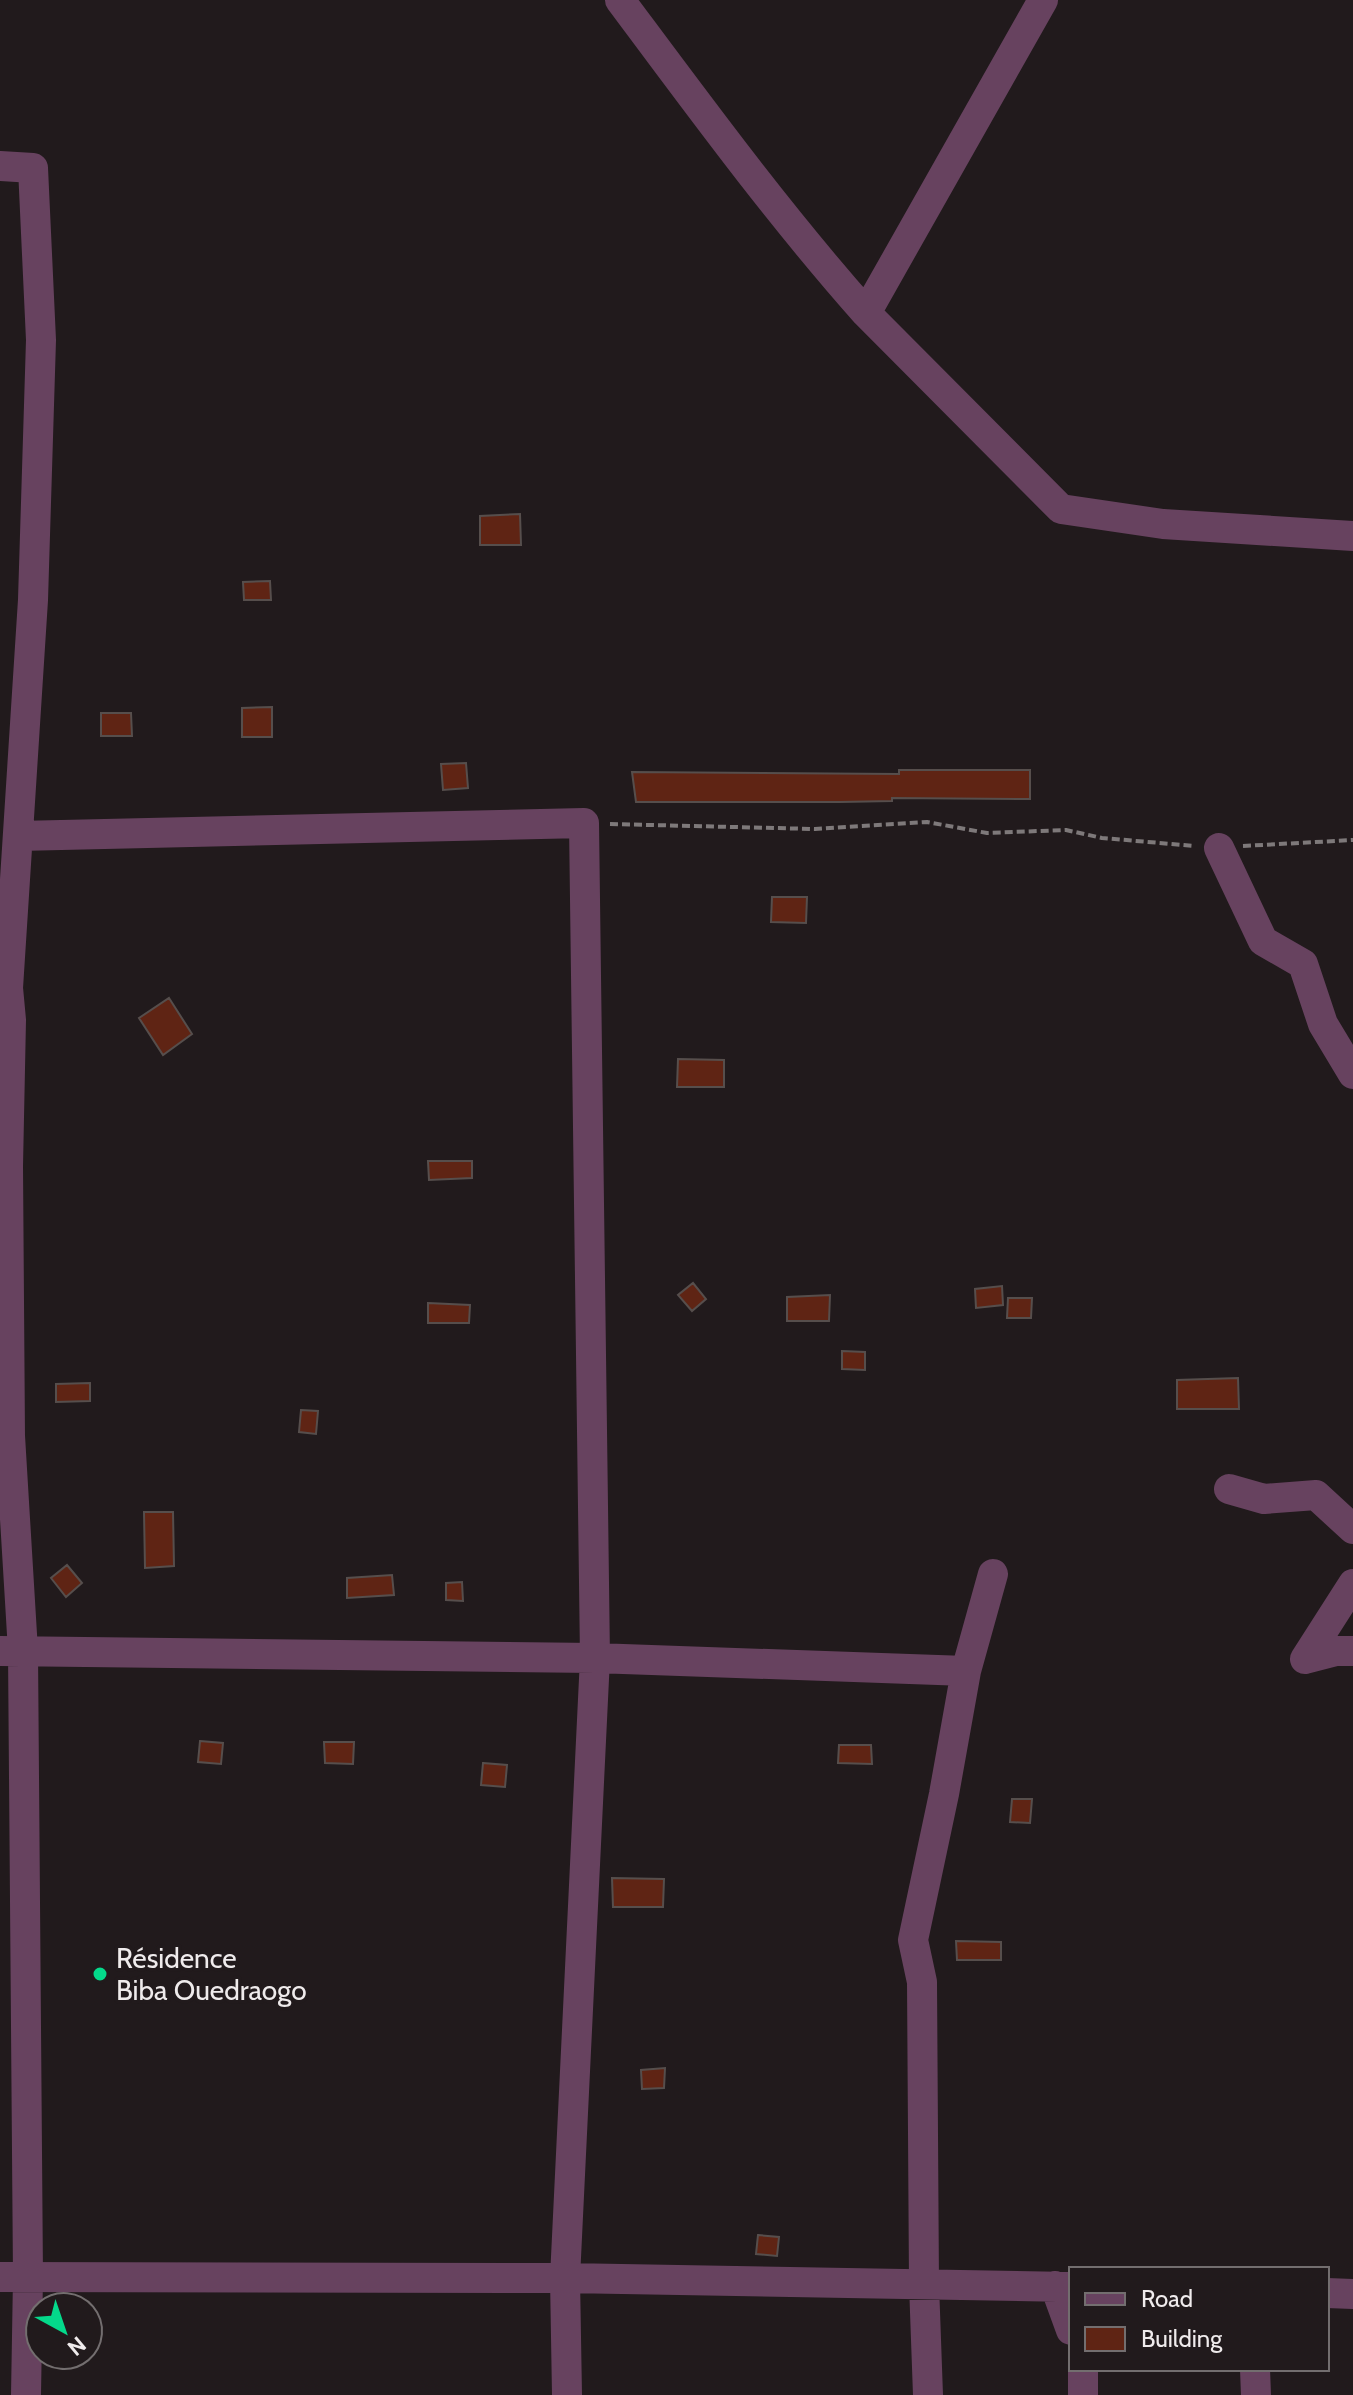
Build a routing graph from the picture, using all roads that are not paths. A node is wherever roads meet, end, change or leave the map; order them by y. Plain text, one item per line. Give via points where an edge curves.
1 (620, 0) edge
2 (1043, 0) edge
3 (0, 166) edge
4 (866, 313) junction
5 (1353, 536) edge
6 (18, 836) junction
7 (1219, 848) road end
8 (4, 989) edge
9 (1353, 1074) edge
10 (1229, 1489) dead end
11 (1353, 1529) edge
12 (993, 1574) dead end
13 (1353, 1584) edge
14 (11, 1651) edge
15 (1353, 1651) edge
16 (595, 1658) junction
17 (966, 1671) junction
18 (14, 2277) edge
19 (565, 2278) junction
20 (924, 2284) junction
21 (1063, 2287) edge
22 (1329, 2293) edge
23 (1353, 2294) edge
24 (1069, 2319) edge
25 (1083, 2371) edge
26 (1255, 2371) edge
27 (26, 2395) edge
28 (567, 2395) edge
29 (928, 2395) edge
30 (1083, 2395) edge
31 (1256, 2395) edge

1 - 4 street via 726,142
2 - 4 street
3 - 6 street via 33,168 41,340 33,600
4 - 5 street via 1061,509 1163,524
6 - 8 street
6 - 16 street via 584,823
7 - 9 street via 1263,941 1303,964 1323,1024
8 - 14 street via 11,1020
10 - 11 street via 1264,1499 1316,1495
12 - 17 street
13 - 15 street via 1305,1659
14 - 16 street
14 - 18 street
16 - 17 street
16 - 19 street
17 - 20 street via 913,1940 922,1982
18 - 19 street
18 - 27 street
19 - 20 street
19 - 28 street
20 - 21 street
20 - 29 street
21 - 24 street
22 - 23 street
25 - 30 street
26 - 31 street

